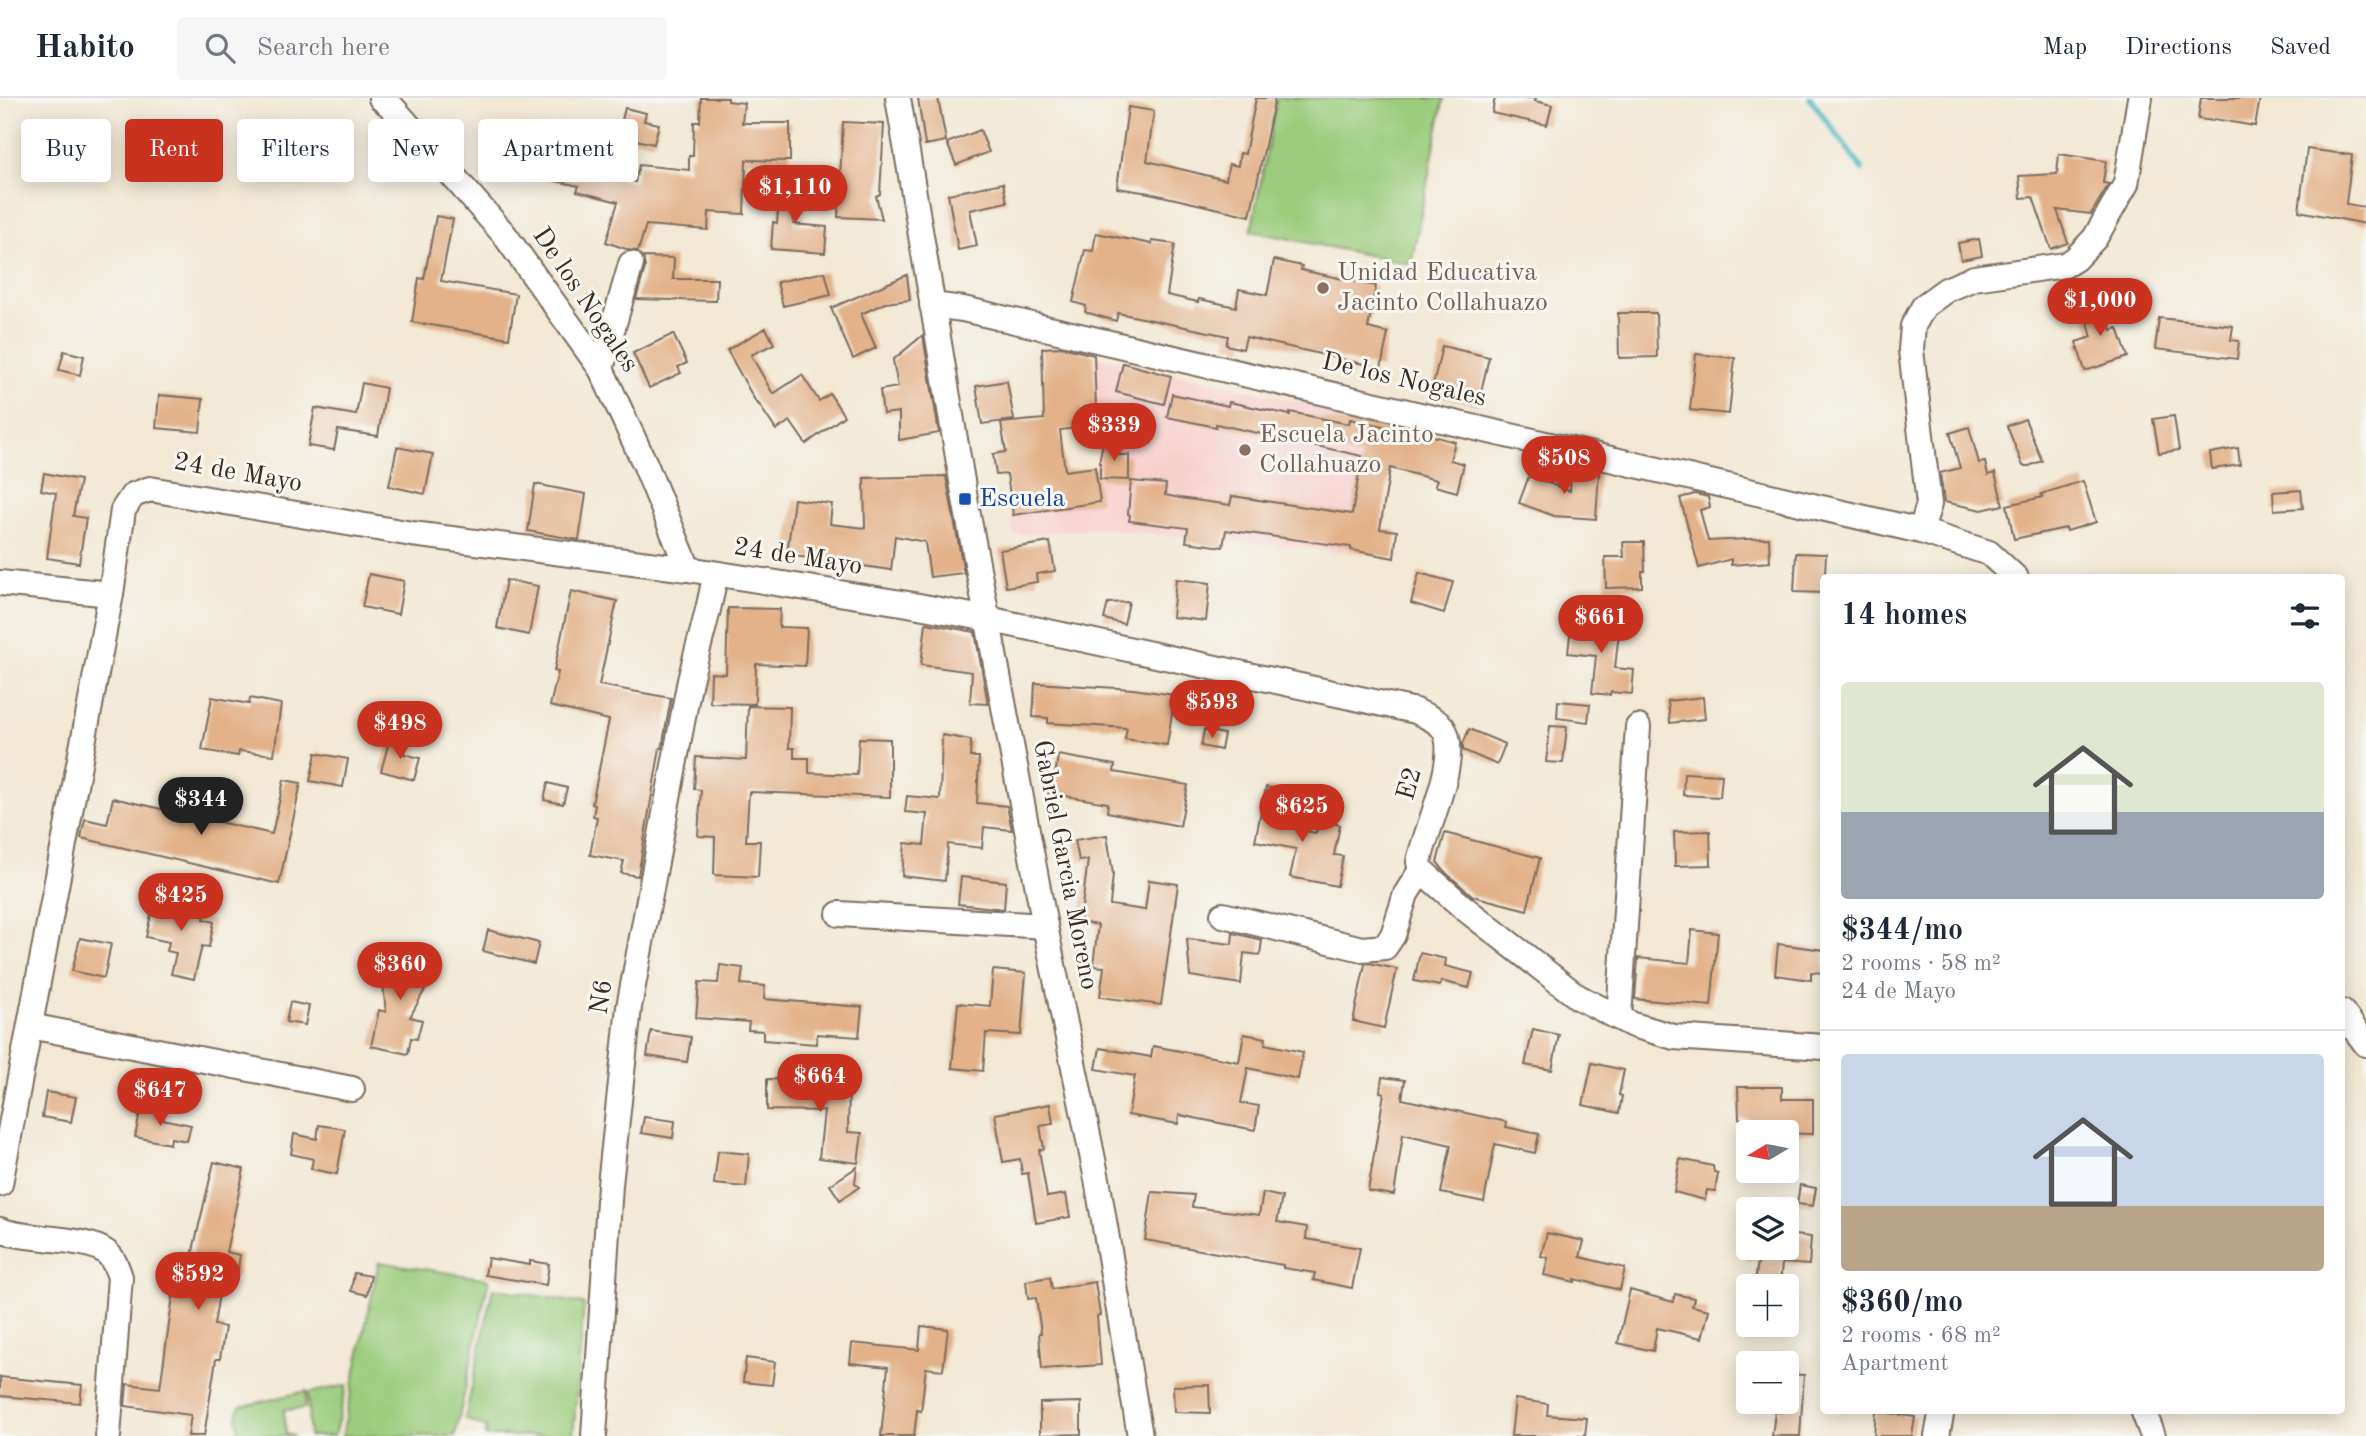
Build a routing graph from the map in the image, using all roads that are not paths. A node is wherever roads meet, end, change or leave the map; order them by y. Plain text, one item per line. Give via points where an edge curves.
1 (381, 98) edge
2 (898, 98) edge
3 (2140, 98) edge
4 (631, 264) dead end
5 (931, 303) junction
6 (601, 369) junction
7 (1922, 531) junction
8 (1989, 553) junction
9 (688, 569) junction
10 (715, 574) junction
11 (1985, 574) edge
12 (2012, 574) edge
13 (0, 583) edge
14 (111, 594) junction
15 (988, 619) junction
16 (1638, 727) dead end
17 (1421, 870) junction
18 (839, 914) dead end
19 (1223, 915) dead end
20 (1045, 926) junction
21 (2345, 1016) edge
22 (1619, 1017) junction
23 (30, 1026) junction
24 (2366, 1044) edge
25 (1820, 1047) edge
26 (352, 1089) dead end
27 (0, 1184) edge
28 (0, 1230) edge
29 (1941, 1414) edge
30 (2145, 1414) edge
31 (108, 1436) edge
32 (594, 1436) edge
33 (1140, 1436) edge
34 (1937, 1436) edge
35 (2153, 1436) edge

1 - 6 street, De los Nogales via 504,234
2 - 5 street, Gabriel Garcia Moreno
3 - 7 street via 2126,184 2095,237 2075,259 2052,268 1974,278 1946,289 1924,306 1913,326 1911,350 1929,504
4 - 6 street
5 - 7 street, De los Nogales
5 - 15 street, Gabriel Garcia Moreno
6 - 9 street, De los Nogales
7 - 8 street, De los Nogales
8 - 11 street
8 - 12 street, De los Nogales
9 - 10 street, 24 de Mayo
9 - 14 street, 24 de Mayo via 412,534 150,489 133,495 123,510
10 - 15 street, 24 de Mayo
10 - 32 street, N6 via 689,685 629,1007 610,1185
13 - 14 street
14 - 23 street, 24 de Mayo
15 - 17 street, E2 via 1416,711 1435,720 1446,732 1449,753 1421,854
15 - 20 street, Gabriel Garcia Moreno
16 - 22 street
17 - 19 street via 1385,947 1362,949
17 - 22 street via 1578,997
18 - 20 street
20 - 33 street, Gabriel Garcia Moreno via 1097,1179
21 - 24 street
22 - 25 street via 1674,1037
23 - 26 street
23 - 27 street, 24 de Mayo
28 - 31 street via 96,1246 115,1264 120,1277
29 - 34 street
30 - 35 street

